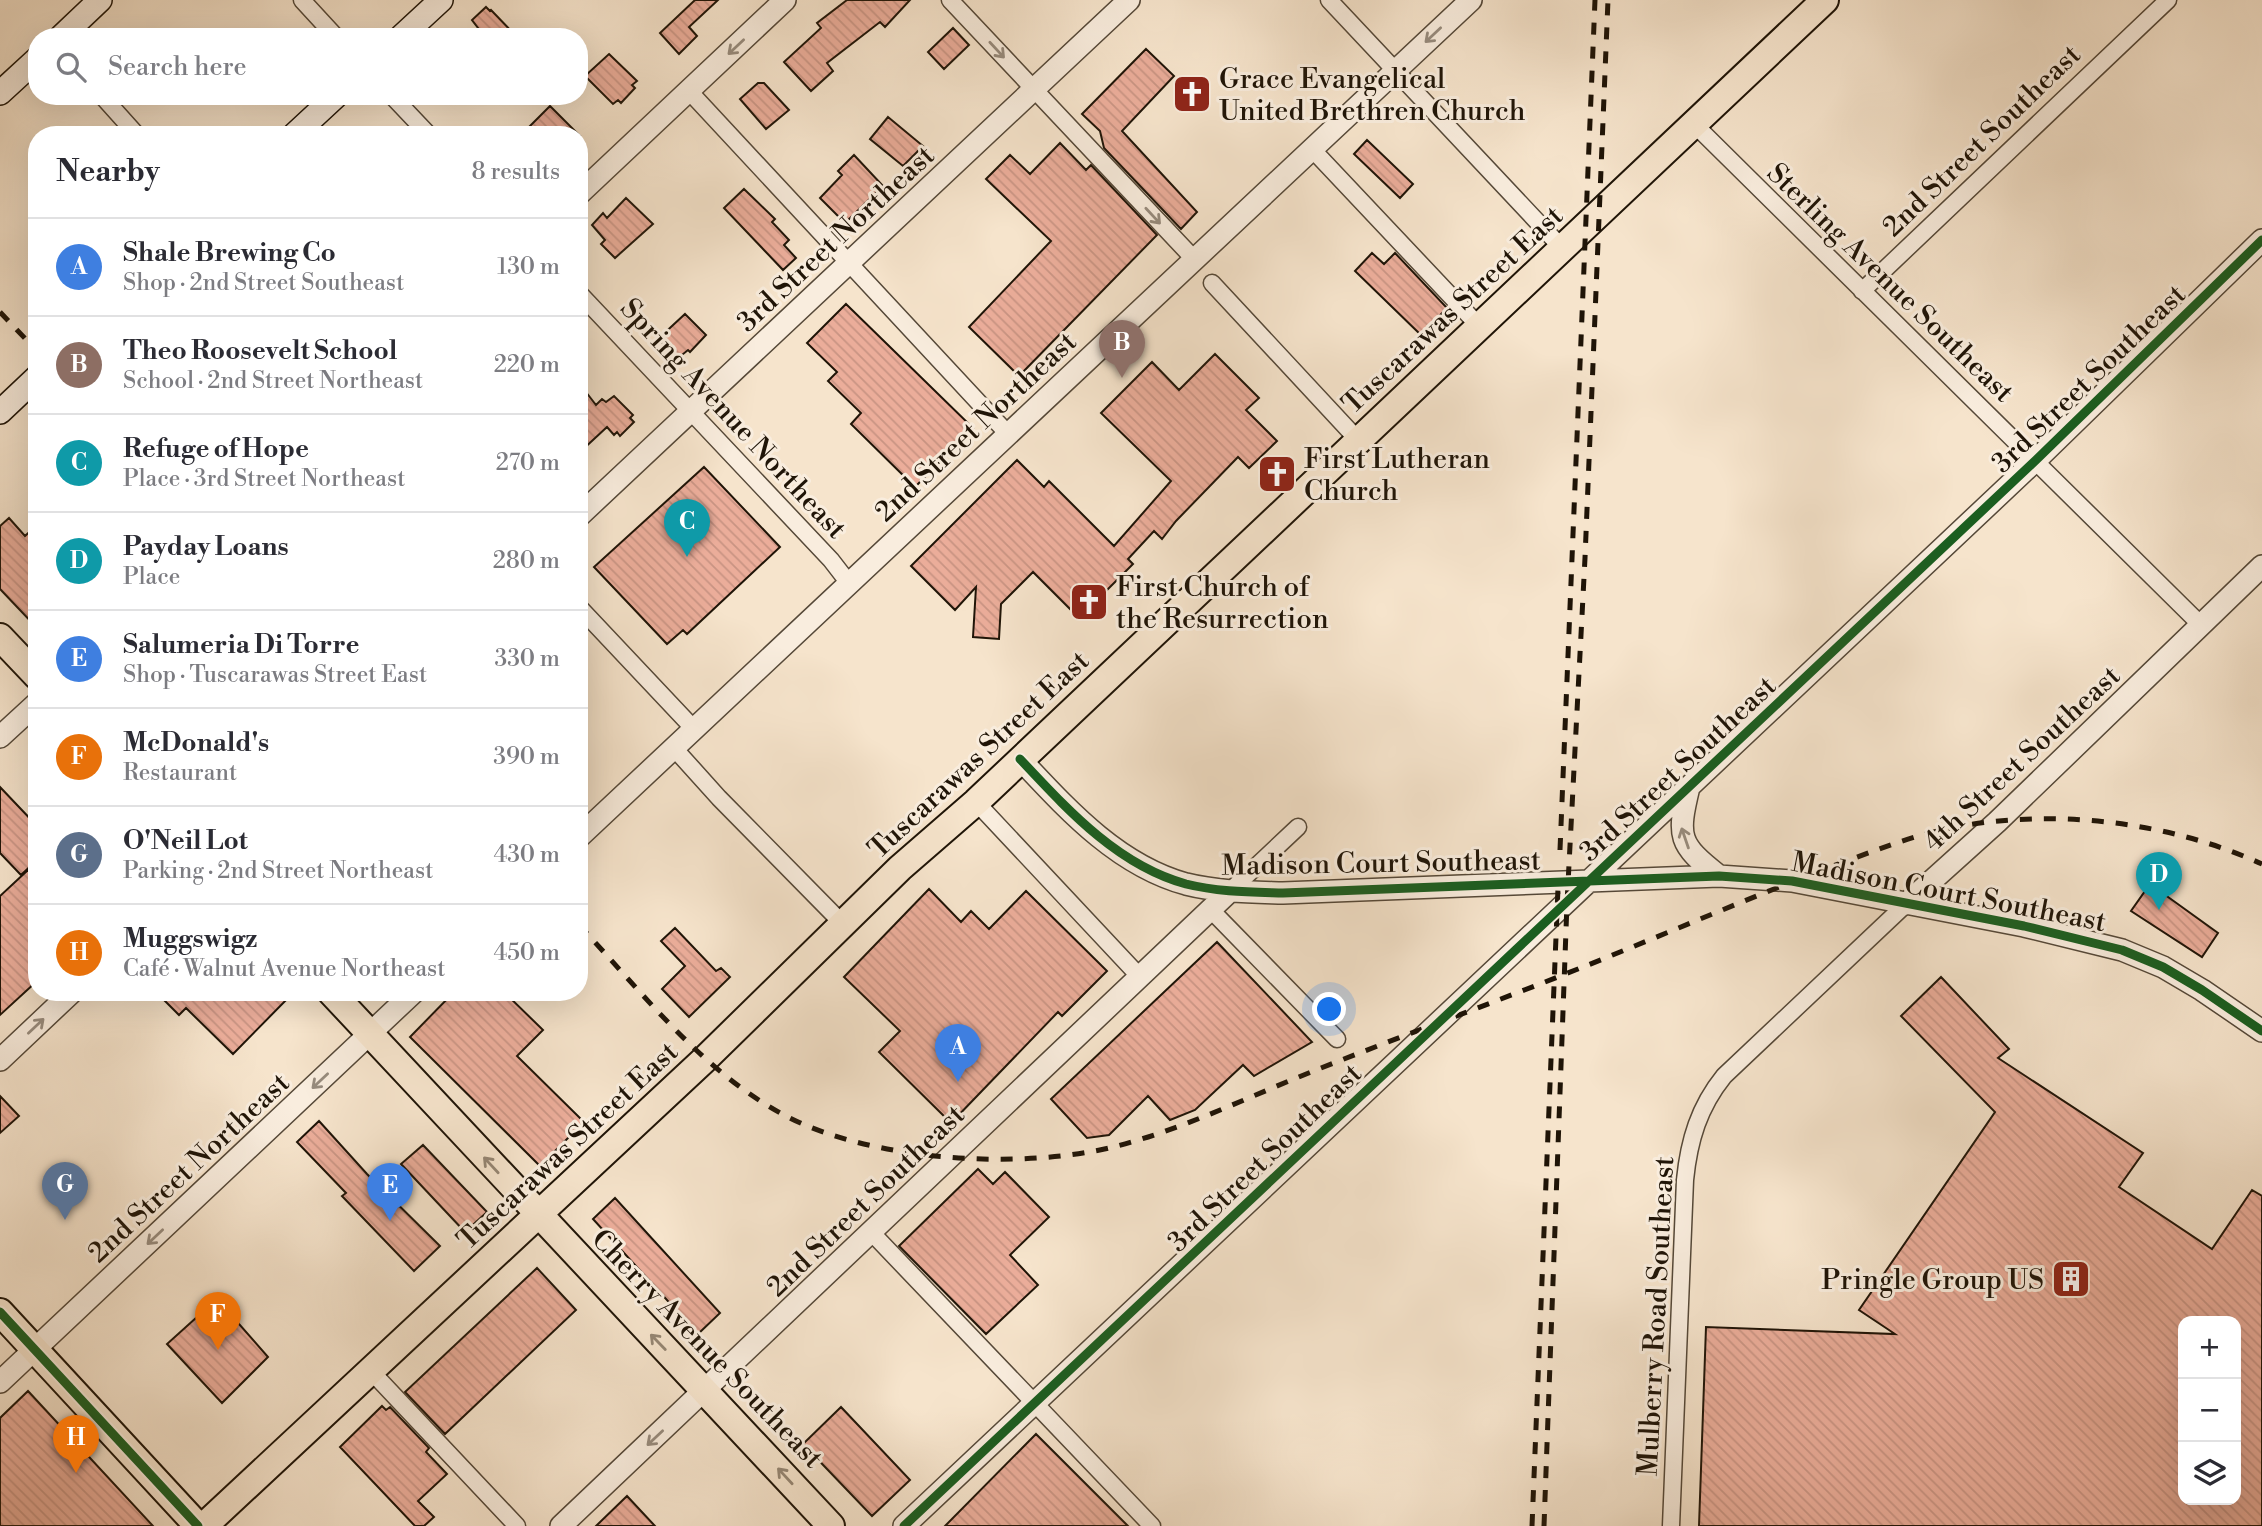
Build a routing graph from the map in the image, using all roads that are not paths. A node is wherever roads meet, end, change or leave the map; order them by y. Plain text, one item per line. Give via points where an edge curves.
1 (100, 0) edge
2 (302, 0) edge
3 (441, 0) edge
4 (785, 0) edge
5 (950, 0) edge
6 (1129, 0) edge
7 (1329, 0) edge
8 (1471, 0) edge
9 (1825, 0) edge
10 (2168, 0) edge
11 (70, 28) edge
12 (328, 28) edge
13 (411, 28) edge
14 (28, 67) edge
15 (1395, 71) junction
16 (1034, 89) junction
17 (689, 91) junction
18 (0, 93) edge
19 (110, 105) edge
20 (326, 105) edge
21 (401, 105) edge
22 (1694, 124) junction
23 (130, 126) edge
24 (304, 126) edge
25 (420, 126) edge
26 (1312, 149) junction
27 (588, 186) edge
28 (2262, 240) edge
29 (1562, 248) junction
30 (1195, 260) junction
31 (848, 264) junction
32 (1212, 283) dead end
33 (1862, 291) junction
34 (588, 302) edge
35 (1479, 326) junction
36 (28, 386) edge
37 (692, 411) junction
38 (0, 412) edge
39 (1008, 434) junction
40 (1358, 440) junction
41 (2036, 460) junction
42 (588, 508) edge
43 (2262, 566) edge
44 (848, 582) junction
45 (588, 617) edge
46 (2201, 625) junction
47 (0, 636) edge
48 (28, 666) edge
49 (28, 711) edge
50 (694, 729) junction
51 (0, 737) edge
52 (674, 748) junction
53 (1020, 759) junction
54 (1689, 787) junction
55 (976, 802) junction
56 (1298, 827) dead end
57 (588, 829) edge
58 (1719, 876) junction
59 (1590, 881) junction
60 (1230, 891) junction
61 (1906, 904) junction
62 (1211, 909) junction
63 (844, 925) junction
64 (1140, 977) junction
65 (62, 1001) edge
66 (339, 1001) edge
67 (405, 1001) edge
68 (2262, 1031) edge
69 (370, 1034) junction
70 (1337, 1039) dead end
71 (0, 1060) edge
72 (1702, 1111) joint
73 (537, 1215) junction
74 (872, 1233) junction
75 (0, 1312) edge
76 (35, 1349) junction
77 (370, 1370) junction
78 (0, 1382) edge
79 (705, 1391) junction
80 (1035, 1404) junction
81 (198, 1526) edge
82 (204, 1526) edge
83 (517, 1526) edge
84 (561, 1526) edge
85 (831, 1526) edge
86 (904, 1526) edge
87 (1152, 1526) edge
88 (1671, 1526) edge

1 - 11 main road
2 - 12 street
3 - 13 main road
4 -> 17 street
5 -> 16 street
6 - 16 street, 3rd Street Northeast
7 - 15 street
8 -> 15 street, 2nd Street Northeast
9 - 22 main road, Tuscarawas Street East
10 - 33 street, 2nd Street Southeast
14 - 18 main road
15 - 26 street, 2nd Street Northeast
15 - 29 street
16 -> 30 street
16 - 31 street, 3rd Street Northeast
17 - 27 street
17 - 31 street
19 - 23 street
20 - 24 main road
21 - 25 street
22 - 29 main road, Tuscarawas Street East
22 - 33 street, Sterling Avenue Southeast
26 - 30 street, 2nd Street Northeast
26 - 35 street
28 - 41 street, 3rd Street Southeast
29 - 35 main road, Tuscarawas Street East
30 - 39 street, 2nd Street Northeast
31 - 37 street, 3rd Street Northeast
31 - 39 street
32 - 40 street
33 - 41 street, Sterling Avenue Southeast
34 - 37 street, Spring Avenue Northeast
35 - 40 main road, Tuscarawas Street East
36 - 38 main road
37 - 42 street, 3rd Street Northeast
37 - 44 street, Spring Avenue Northeast
39 - 44 street, 2nd Street Northeast
40 - 53 main road, Tuscarawas Street East
41 - 46 street, Sterling Avenue Southeast
41 - 54 street, 3rd Street Southeast
43 - 46 street, 4th Street Southeast
44 - 50 street, 2nd Street Northeast
45 - 50 street
46 - 61 street, 4th Street Southeast
47 - 48 main road
49 - 51 street
50 - 52 street, 2nd Street Northeast
52 - 57 street, 2nd Street Northeast
52 - 63 street
53 - 55 main road, Tuscarawas Street East
53 - 60 street, Madison Court Southeast via 1085,826 1133,860 1185,883
58 -> 54 street via 1683,839 1681,820
54 - 59 street, 3rd Street Southeast
55 - 63 main road, Tuscarawas Street East via 900,868
55 - 64 street
56 - 60 street, 2nd Street Southeast
58 - 59 street, Madison Court Southeast
58 - 61 street, Madison Court Southeast via 1792,881
59 - 60 street, Madison Court Southeast
59 - 80 street, 3rd Street Southeast
60 - 62 street, 2nd Street Southeast
61 - 68 street, Madison Court Southeast via 2024,926 2136,955 2202,990
61 - 72 street, 4th Street Southeast via 1724,1076
62 - 64 street, 2nd Street Southeast
62 - 70 street
63 - 73 main road, Tuscarawas Street East
64 - 74 street, 2nd Street Southeast
71 -> 65 street
66 - 69 main road, Cherry Avenue Southeast
67 - 69 street, 2nd Street Northeast
73 -> 69 main road, Cherry Avenue Southeast
69 -> 76 street, 2nd Street Northeast
72 - 88 street, Mulberry Road Southeast via 1690,1145 1685,1180
73 - 77 main road, Tuscarawas Street East
79 -> 73 main road, Cherry Avenue Southeast
74 - 79 street, 2nd Street Southeast
74 - 80 street
75 - 76 main road
76 - 78 street, 2nd Street Northeast
76 - 81 main road
77 - 82 main road, Tuscarawas Street East
77 - 83 street
79 -> 84 street, 2nd Street Southeast
85 -> 79 main road, Cherry Avenue Southeast
80 - 86 street, 3rd Street Southeast
80 - 87 street

